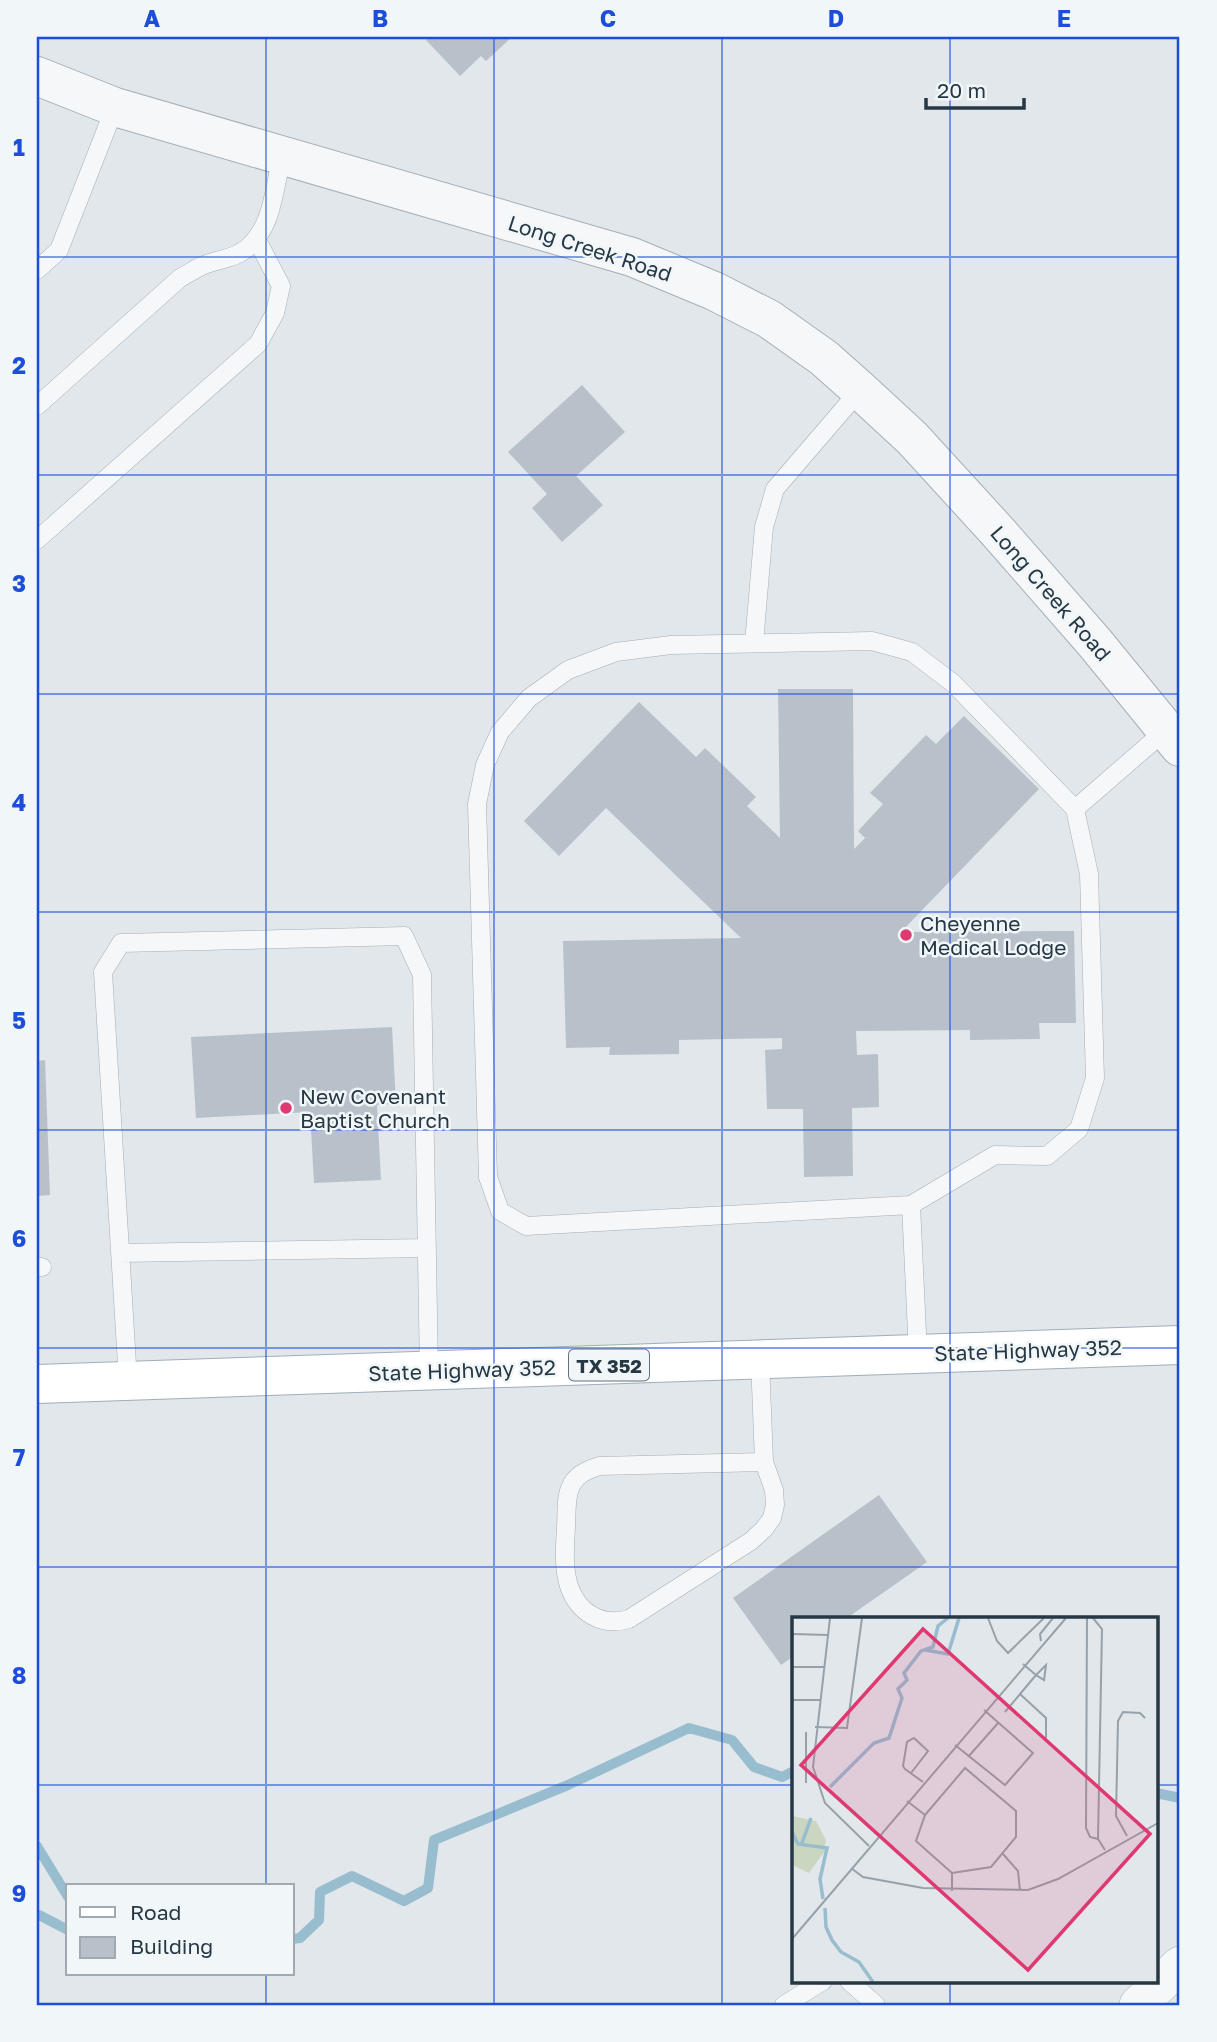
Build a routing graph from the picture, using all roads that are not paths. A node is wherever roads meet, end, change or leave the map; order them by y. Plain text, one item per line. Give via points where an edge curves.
1 (37, 76) edge
2 (115, 107) junction
3 (282, 155) junction
4 (257, 240) junction
5 (37, 270) edge
6 (860, 390) junction
7 (37, 406) edge
8 (37, 540) edge
9 (754, 643) junction
10 (1173, 739) edge
11 (1075, 808) junction
12 (911, 1205) junction
13 (427, 1248) junction
14 (120, 1253) junction
15 (1180, 1345) edge
16 (918, 1354) junction
17 (760, 1359) junction
18 (429, 1371) junction
19 (128, 1381) junction
20 (37, 1384) edge
21 (764, 1462) junction
22 (1180, 1965) edge
23 (821, 1982) edge
24 (850, 1982) edge
25 (784, 2005) edge
26 (876, 2005) edge
27 (1138, 2005) edge

1 - 2 street, Long Creek Road
2 - 3 street, Long Creek Road
2 - 5 lane via 60,250
3 - 4 lane via 267,221
3 - 6 street, Long Creek Road via 632,257 769,319
4 - 7 lane via 241,252 180,278
4 - 8 lane via 281,286 275,313 258,344
6 - 9 lane via 775,489 764,527
6 - 10 street, Long Creek Road via 999,531
9 - 11 lane via 872,641 912,652 954,684
9 - 12 lane via 617,652 568,670 528,698 500,732 485,765 477,804 488,1177 500,1211 526,1226
10 - 11 lane
11 - 12 lane via 1089,874 1095,1077 1079,1129 1047,1156 995,1155
12 - 16 lane
13 - 14 lane
13 - 14 lane via 422,975 404,936 121,943 103,972
13 - 18 lane
14 - 19 lane
15 - 16 main road, State Highway 352 / TX 352
16 - 17 main road, State Highway 352 / TX 352
17 - 18 main road, State Highway 352 / TX 352
17 - 21 lane
18 - 19 main road, State Highway 352 / TX 352
19 - 20 main road, State Highway 352 / TX 352
21 - 21 lane via 775,1505 772,1518 751,1541 629,1619 602,1622 576,1601 569,1586 565,1552 568,1497 580,1474 599,1466
22 - 27 street
23 - 25 lane
24 - 26 lane

